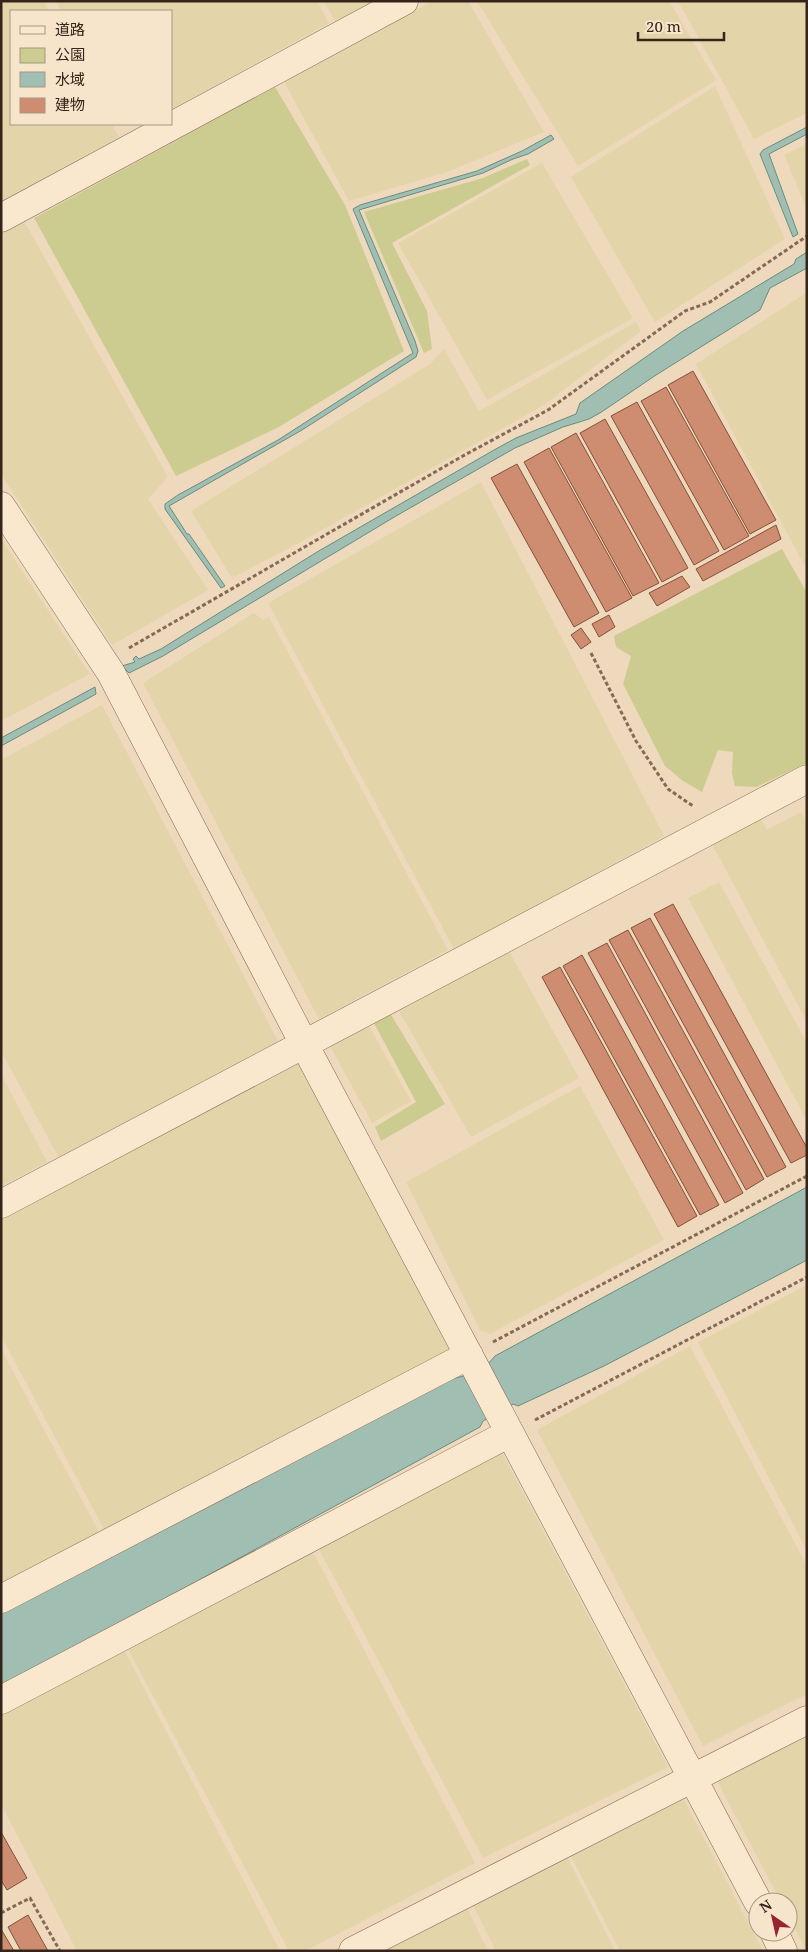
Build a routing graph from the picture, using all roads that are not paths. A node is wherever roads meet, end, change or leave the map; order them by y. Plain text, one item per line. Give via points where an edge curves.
1 (404, 1) edge
2 (1, 218) edge
3 (1, 506) edge
4 (807, 779) edge
5 (304, 1044) junction
6 (1, 1204) edge
7 (472, 1361) junction
8 (506, 1426) junction
9 (1, 1599) edge
10 (1, 1700) edge
11 (807, 1720) edge
12 (693, 1777) junction
13 (753, 1892) edge
14 (353, 1951) edge

1 - 2 street
3 - 5 street via 104,663
4 - 5 street
5 - 6 street
5 - 7 street
7 - 8 street
7 - 9 street
8 - 10 street
8 - 12 street
11 - 12 street
12 - 13 street
12 - 14 street

